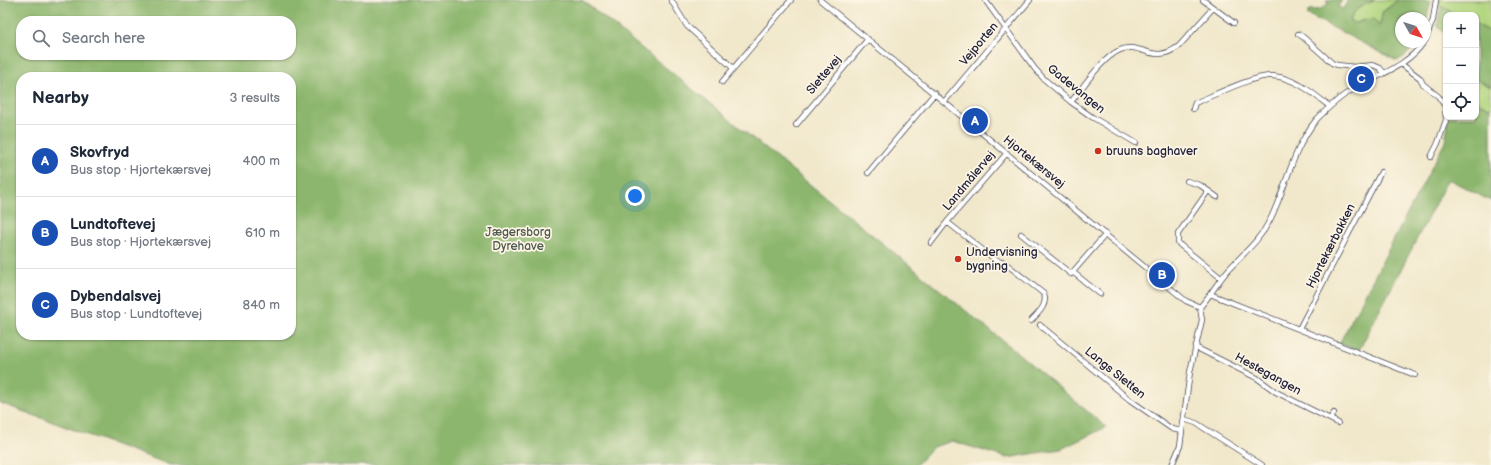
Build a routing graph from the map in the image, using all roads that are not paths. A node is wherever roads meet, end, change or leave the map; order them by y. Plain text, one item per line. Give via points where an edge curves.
1 (671, 0) edge
2 (791, 0) edge
3 (820, 0) edge
4 (985, 0) edge
5 (1030, 0) edge
6 (1203, 0) edge
7 (1436, 0) edge
8 (1213, 8) junction
9 (1234, 23) dead end
10 (1431, 26) edge
11 (1006, 28) junction
12 (1298, 34) dead end
13 (868, 39) junction
14 (1420, 48) edge
15 (1401, 64) junction
16 (733, 68) junction
17 (1384, 73) junction
18 (722, 82) dead end
19 (934, 94) junction
20 (944, 102) junction
21 (1071, 102) junction
22 (1330, 106) junction
23 (1193, 109) dead end
24 (796, 125) dead end
25 (1136, 144) dead end
26 (1007, 153) junction
27 (1431, 157) dead end
28 (1381, 172) dead end
29 (868, 173) dead end
30 (1187, 181) dead end
31 (1208, 191) junction
32 (1217, 196) dead end
33 (947, 222) junction
34 (1021, 234) dead end
35 (1106, 234) junction
36 (931, 243) dead end
37 (1074, 272) junction
38 (1221, 278) junction
39 (1100, 294) dead end
40 (1210, 294) junction
41 (1200, 308) junction
42 (1031, 321) dead end
43 (1040, 325) dead end
44 (1300, 329) junction
45 (1195, 347) junction
46 (1415, 375) dead end
47 (1334, 413) dead end
48 (1184, 419) junction
49 (1330, 419) junction
50 (1338, 423) dead end
51 (1182, 431) junction
52 (1172, 465) edge
53 (1262, 465) edge

1 - 16 street via 687,26
2 - 16 street
3 - 13 street, Hjortekærsvej
4 - 11 street, Gadevangen
5 - 11 street, Vejporten
6 - 8 street
7 - 10 street
8 - 9 street
8 - 21 street via 1172,51 1154,54 1129,48 1114,54 1104,62
11 - 20 street, Vejporten
11 - 21 street, Gadevangen via 1035,69
12 - 17 street via 1337,65 1373,66 1380,68
13 - 19 street, Hjortekærsvej
13 - 24 street, Slettevej
14 - 15 street
15 - 17 street
15 - 27 street via 1420,78 1445,106 1446,120
16 - 18 street
17 - 22 street via 1349,92
19 - 20 street, Hjortekærsvej
19 - 29 street
20 - 26 street, Hjortekærsvej
21 - 25 street, Gadevangen
22 - 23 street via 1300,85 1272,75 1259,77 1195,103
22 - 38 street via 1301,142 1276,207 1262,234
26 - 33 street, Landmålervej
26 - 35 street, Hjortekærsvej
28 - 44 street, Hjortekærbakken
30 - 31 street
31 - 32 street
31 - 38 street via 1177,238 1180,245
33 - 36 street, Landmålervej
33 - 42 street, Landmålervej via 996,262 1005,263 1044,294 1044,306
34 - 37 street via 1071,274
35 - 37 street
35 - 41 street, Hjortekærsvej via 1186,301
37 - 39 street
38 - 40 street
40 - 41 street
40 - 44 street
41 - 45 street via 1202,320
43 - 51 street, Langs Sletten via 1130,400 1172,429
44 - 46 street
45 - 48 street
45 - 49 street, Hestegangen
47 - 49 street
48 - 51 street
48 - 53 street via 1196,423
49 - 50 street, Hestegangen
51 - 52 street via 1180,446

